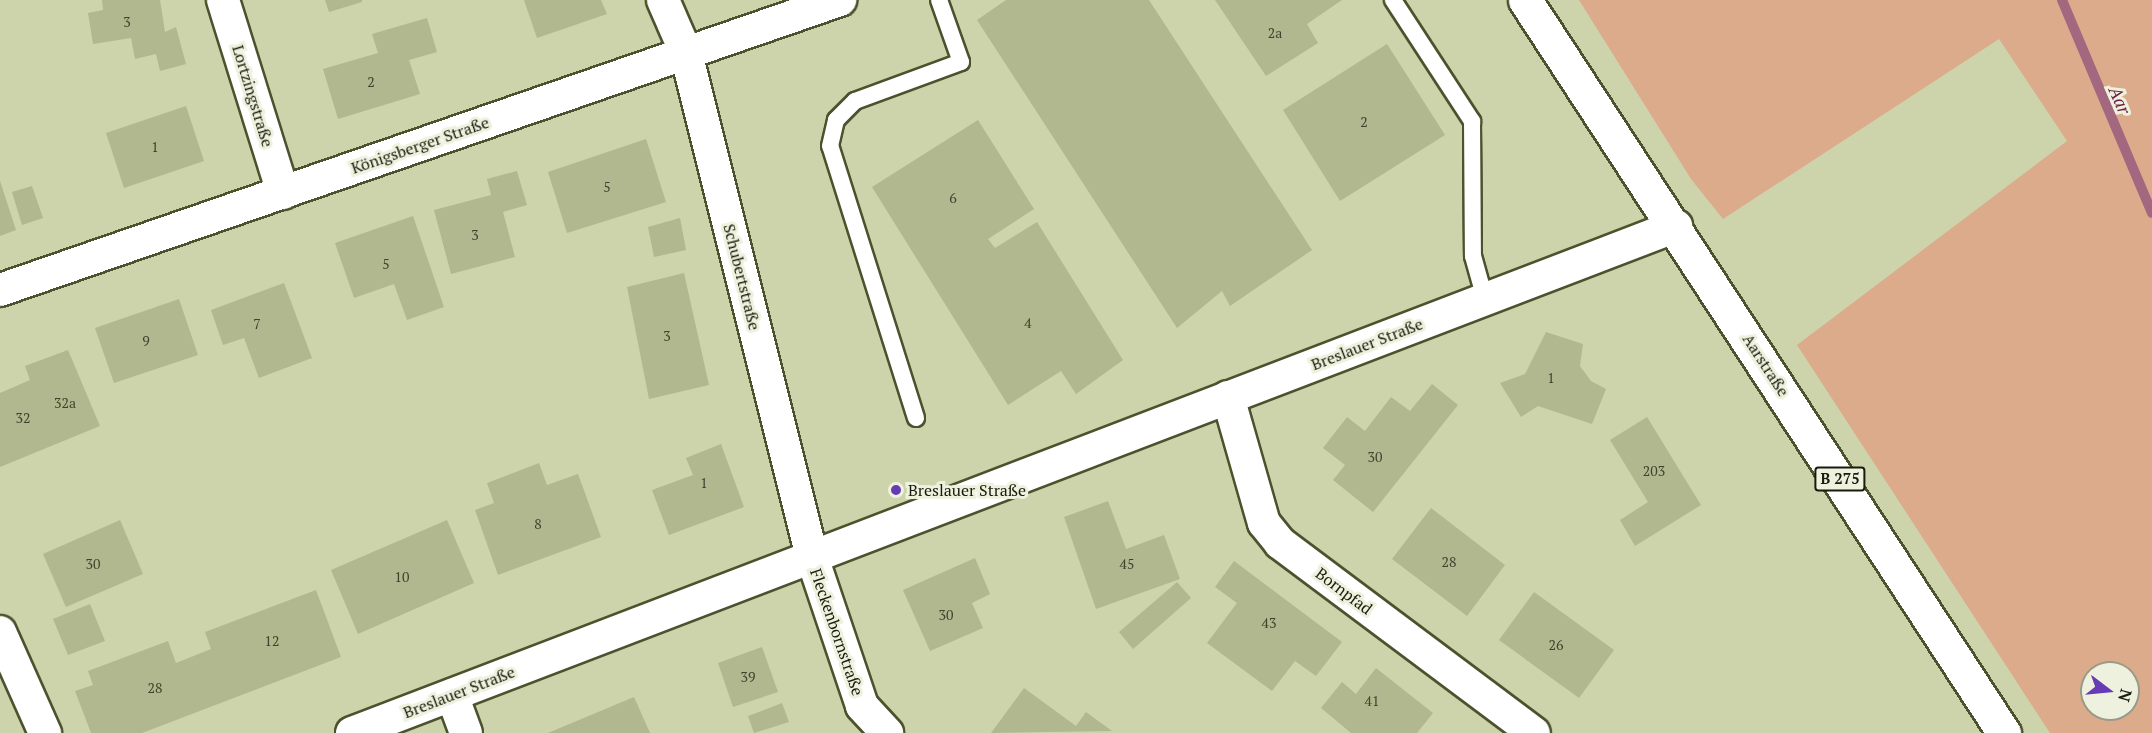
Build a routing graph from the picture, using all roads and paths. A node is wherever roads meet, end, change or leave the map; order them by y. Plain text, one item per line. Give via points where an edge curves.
1 (223, 0) edge
2 (663, 0) edge
3 (840, 0) edge
4 (939, 0) edge
5 (1393, 0) edge
6 (1525, 0) edge
7 (686, 53) junction
8 (283, 193) junction
9 (1676, 226) junction
10 (0, 290) edge
11 (1485, 298) junction
12 (1228, 397) junction
13 (916, 418) dead end
14 (812, 557) junction
15 (0, 632) edge
16 (452, 695) junction
17 (45, 733) edge
18 (352, 733) edge
19 (466, 733) edge
20 (887, 733) edge
21 (1534, 733) edge
22 (2004, 733) edge

1 - 8 street, Lortzingstraße
2 - 7 street, Schubertstraße
3 - 7 street, Königsberger Straße
4 - 13 lane via 961,62 855,101 836,120 830,146
5 - 11 lane via 1472,121 1473,256
6 - 9 main road, Aarstraße / B 275
7 - 8 street, Königsberger Straße
7 - 14 street, Schubertstraße
8 - 10 street, Königsberger Straße
9 - 11 street, Breslauer Straße
9 - 22 main road, Aarstraße / B 275
11 - 12 street, Breslauer Straße
12 - 14 street, Breslauer Straße
12 - 21 street, Bornpfad via 1264,523 1280,543
14 - 16 street, Breslauer Straße
14 - 20 street, Fleckenbornstraße via 862,706
15 - 17 street
16 - 18 street, Breslauer Straße
16 - 19 street

